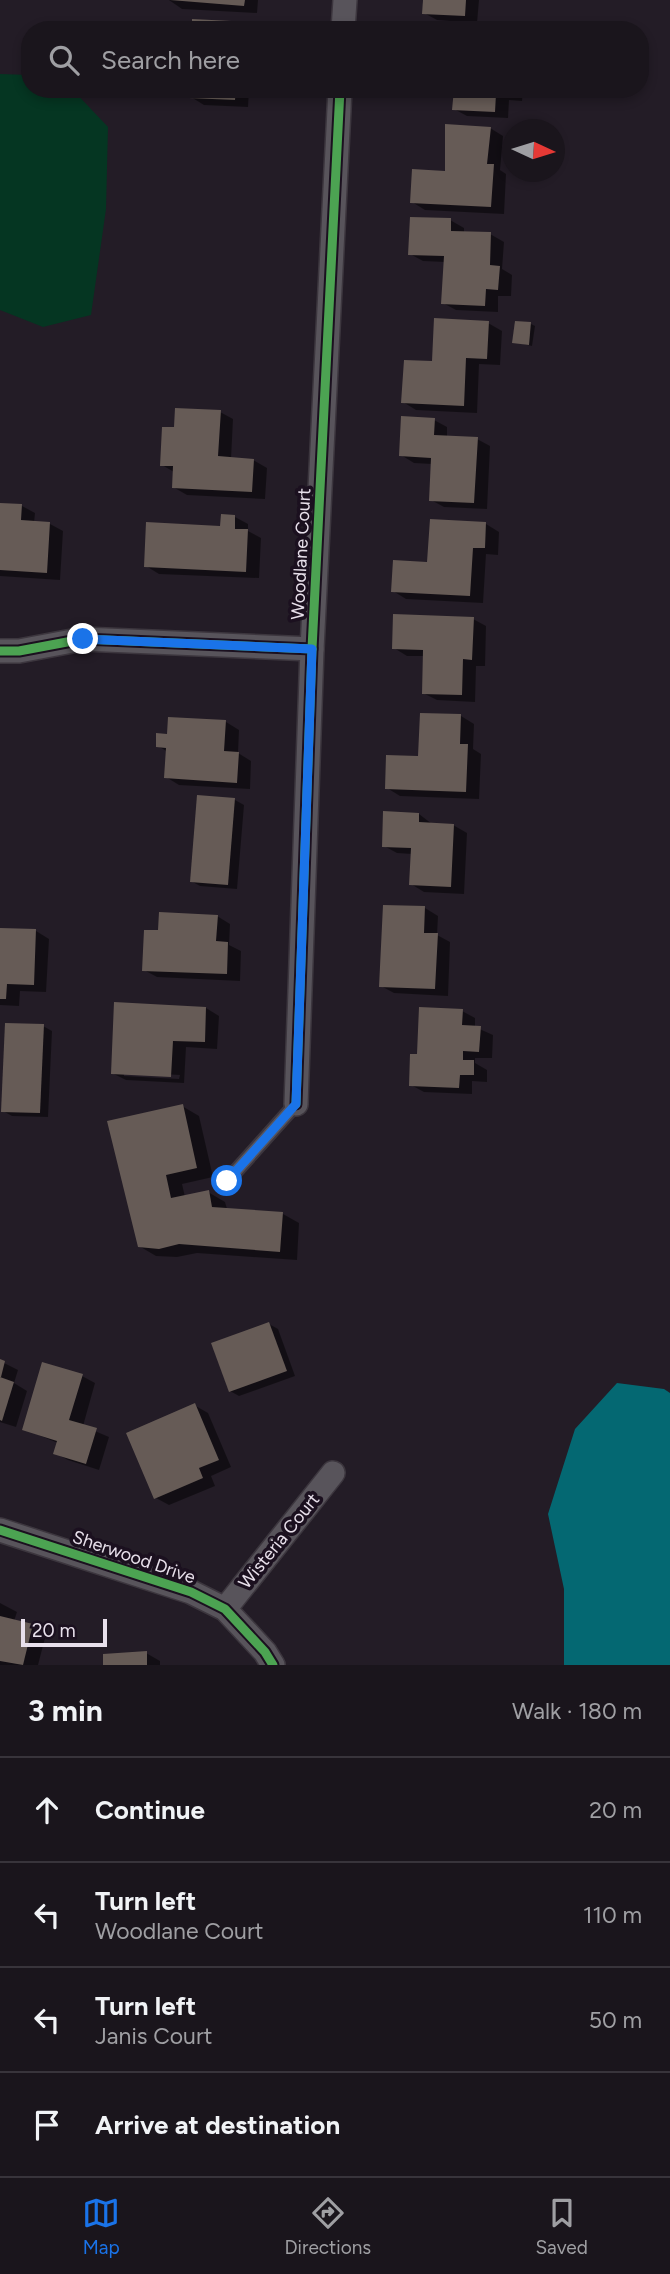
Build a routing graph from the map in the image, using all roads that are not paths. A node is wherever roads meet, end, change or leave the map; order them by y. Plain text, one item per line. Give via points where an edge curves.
1 (345, 0) edge
2 (344, 21) edge
3 (340, 98) edge
4 (312, 649) junction
5 (0, 651) edge
6 (296, 1104) joint
7 (227, 1181) dead end
8 (333, 1473) dead end
9 (0, 1530) edge
10 (225, 1609) junction
11 (273, 1665) edge

1 - 2 street
3 - 4 street, Woodlane Court
4 - 5 street via 83,639
4 - 6 street, Woodlane Court
6 - 7 lane
8 - 10 street, Wisteria Court
9 - 10 street, Sherwood Drive via 191,1592
10 - 11 street, Sherwood Drive

